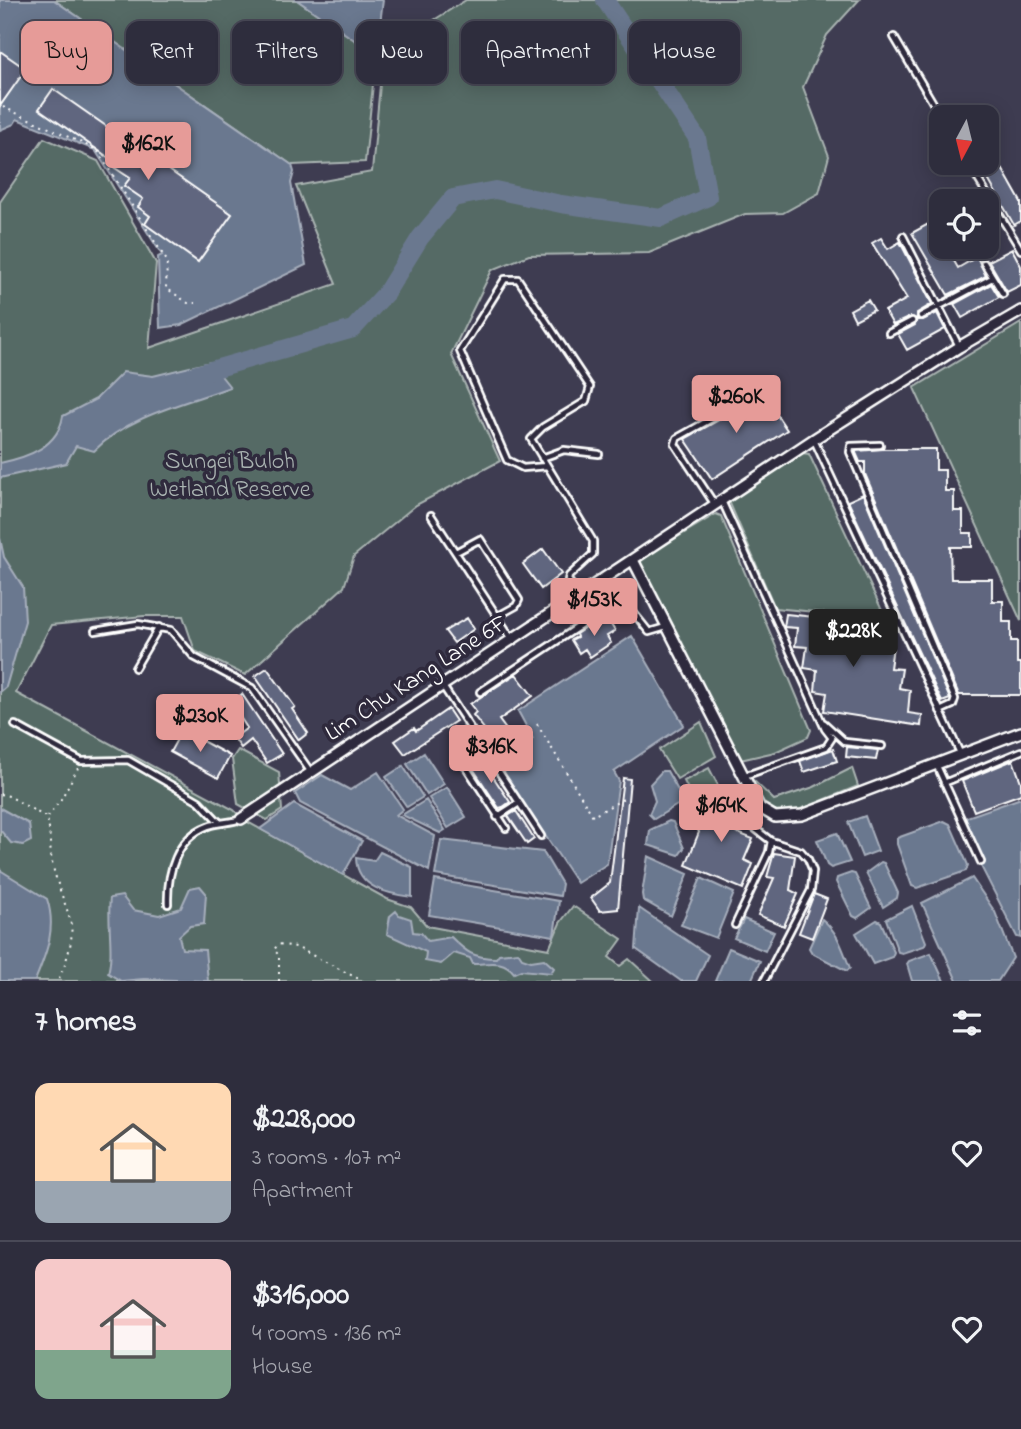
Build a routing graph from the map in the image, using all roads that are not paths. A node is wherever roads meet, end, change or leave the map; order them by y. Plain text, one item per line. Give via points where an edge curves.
1 (894, 37) dead end
2 (934, 105) edge
3 (975, 175) edge
4 (904, 236) dead end
5 (1021, 250) edge
6 (984, 263) dead end
7 (992, 278) junction
8 (1003, 294) dead end
9 (939, 306) junction
10 (1021, 311) edge
11 (920, 316) dead end
12 (912, 321) dead end
13 (889, 333) dead end
14 (959, 347) junction
15 (722, 413) dead end
16 (814, 439) junction
17 (880, 446) dead end
18 (599, 454) dead end
19 (542, 458) junction
20 (547, 466) junction
21 (719, 503) junction
22 (431, 515) dead end
23 (456, 552) junction
24 (633, 560) junction
25 (580, 596) junction
26 (498, 617) junction
27 (667, 626) junction
28 (159, 627) junction
29 (95, 631) dead end
30 (513, 639) junction
31 (135, 668) dead end
32 (442, 685) junction
33 (480, 692) dead end
34 (940, 711) junction
35 (823, 722) junction
36 (15, 725) dead end
37 (1021, 732) edge
38 (882, 746) dead end
39 (1021, 751) edge
40 (486, 752) junction
41 (960, 754) junction
42 (935, 763) junction
43 (311, 772) junction
44 (743, 776) junction
45 (944, 783) junction
46 (519, 803) junction
47 (760, 808) junction
48 (497, 817) junction
49 (242, 819) joint
50 (220, 823) junction
51 (753, 826) junction
52 (732, 827) dead end
53 (506, 828) dead end
54 (541, 836) dead end
55 (771, 841) junction
56 (981, 862) dead end
57 (168, 904) dead end
58 (736, 925) dead end
59 (764, 981) edge

1 - 2 lane
3 - 5 lane
4 - 9 lane
6 - 7 lane
7 - 8 lane
7 - 9 lane
9 - 11 lane
9 - 14 lane
10 - 14 street, Lim Chu Kang Lane 6F
12 - 13 lane
14 - 16 street, Lim Chu Kang Lane 6F
15 - 21 lane via 677,438 676,444
16 - 21 street, Lim Chu Kang Lane 6F
16 - 34 lane
17 - 34 lane via 851,446 849,452 955,699
18 - 19 lane via 564,450
19 - 20 lane
19 - 20 lane via 531,439 586,401 590,387 518,279 505,279 460,351 507,460 523,468
20 - 25 lane via 593,541 593,554 568,580
21 - 24 street, Lim Chu Kang Lane 6F
21 - 35 lane
22 - 23 lane
23 - 26 lane
23 - 26 lane via 480,539 519,600
24 - 25 street, Lim Chu Kang Lane 6F
24 - 27 street
25 - 30 street, Lim Chu Kang Lane 6F
26 - 30 lane
27 - 33 lane via 649,632 625,602 616,601
27 - 44 street
28 - 29 lane via 138,624
28 - 31 lane
28 - 43 lane via 171,630 194,656 252,688
30 - 32 street, Lim Chu Kang Lane 6F
32 - 40 lane
32 - 43 street, Lim Chu Kang Lane 6F
34 - 41 lane
35 - 38 lane via 845,742
35 - 44 lane via 832,738 826,747
36 - 50 lane via 81,761 128,760 199,801
37 - 41 street
39 - 45 lane
40 - 46 lane
40 - 48 lane via 466,768
41 - 42 street
42 - 45 lane
42 - 47 street via 802,815 775,817
43 - 49 street, Lim Chu Kang Lane 6F
44 - 47 street
45 - 56 lane
46 - 48 lane
46 - 54 lane
47 - 51 lane
48 - 53 lane
49 - 50 lane, Lim Chu Kang Lane 6F
50 - 57 lane, Lim Chu Kang Lane 6F via 207,826 180,846
51 - 52 lane
51 - 55 lane
55 - 58 lane
55 - 59 lane via 801,851 813,871 811,890

